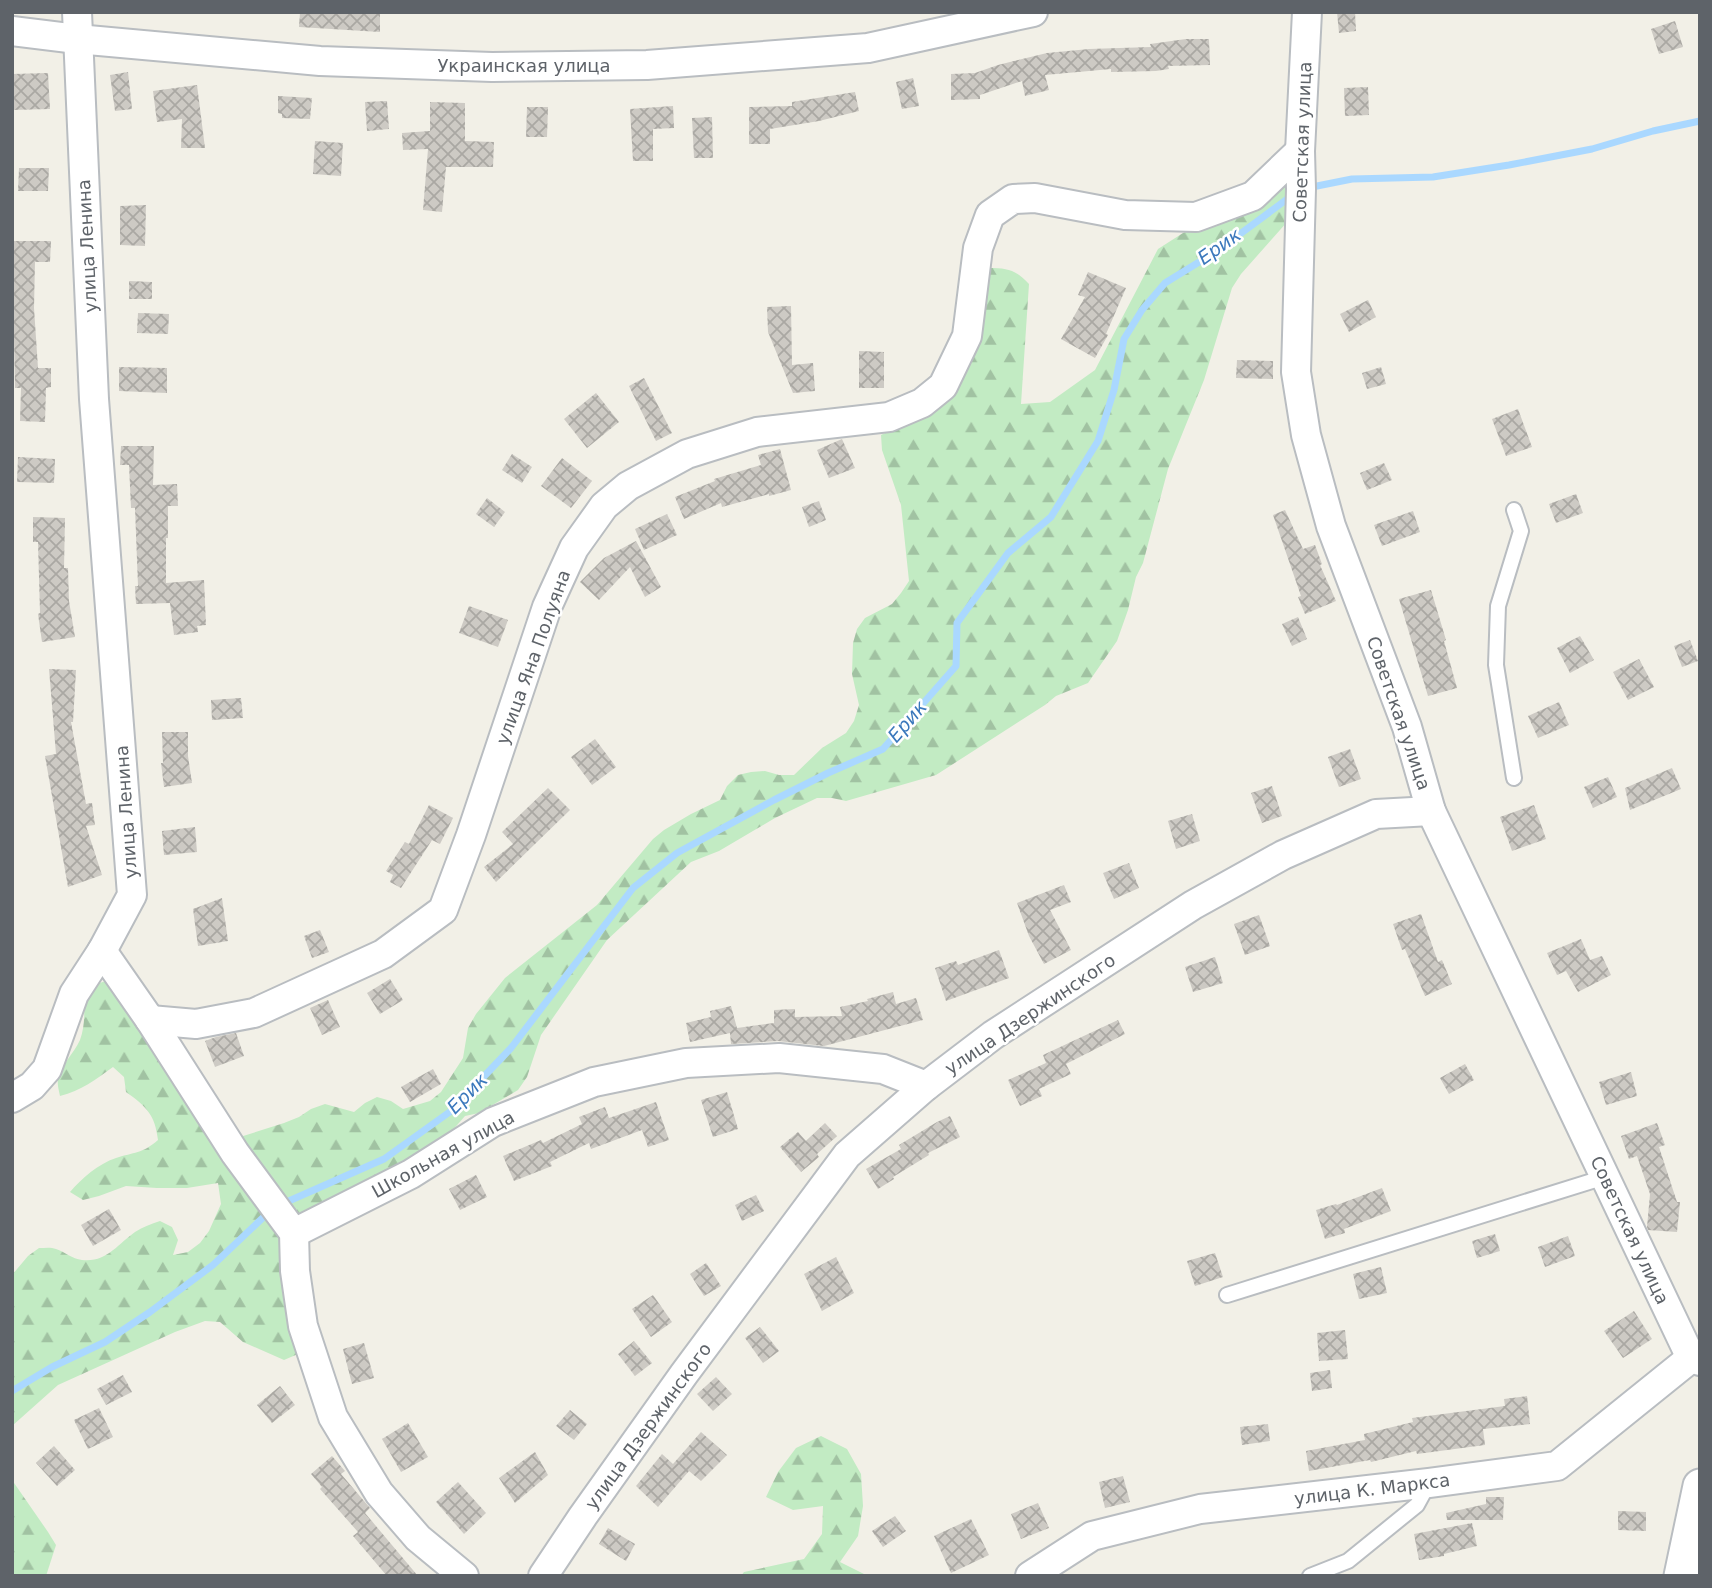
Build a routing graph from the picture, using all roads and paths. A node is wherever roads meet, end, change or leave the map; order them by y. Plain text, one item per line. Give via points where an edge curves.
1 (1033, 12) edge
2 (1307, 12) edge
3 (77, 26) edge
4 (12, 31) edge
5 (1300, 151) junction
6 (1514, 510) dead end
7 (1514, 778) dead end
8 (1431, 811) junction
9 (102, 951) junction
10 (150, 1020) junction
11 (926, 1086) junction
12 (12, 1098) edge
13 (1605, 1177) junction
14 (294, 1233) junction
15 (1227, 1295) dead end
16 (1695, 1359) edge
17 (1429, 1483) junction
18 (1700, 1486) edge
19 (464, 1576) edge
20 (543, 1576) edge
21 (1030, 1576) edge
22 (1310, 1576) edge
23 (1681, 1576) edge

1 - 3 street, Украинская улица via 868,48 647,65 492,67 320,61
2 - 5 street, Советская улица
3 - 4 street, Украинская улица
3 - 9 street, улица Ленина via 94,399 132,895
5 - 8 street, Советская улица via 1296,372 1306,435 1331,526 1407,727
5 - 10 street, улица Яна Полуяна via 1253,196 1196,218 1125,215 1035,198 1013,199 990,215 978,248 967,336 943,386 922,403 889,417 757,432 687,454 628,486 604,506 574,548 547,607 443,909 383,954 254,1013 196,1024
6 - 7 lane via 1521,531 1498,606 1496,665
8 - 11 street, улица Дзержинского via 1376,814 1283,855 1193,905 993,1035
8 - 13 street, Советская улица
9 - 10 street
9 - 12 street, улица Ленина via 74,994 47,1069 32,1086
10 - 14 street via 235,1153
11 - 14 street, Школьная улица via 883,1069 779,1058 686,1063 594,1082 492,1122 411,1174
11 - 20 street, улица Дзержинского via 847,1155 684,1374
13 - 15 lane
13 - 16 street, Советская улица
14 - 19 street via 303,1325 333,1418 379,1493 418,1538
16 - 17 street, улица К. Маркса via 1557,1466
17 - 21 street, улица К. Маркса via 1200,1509 1092,1536
17 - 22 lane via 1417,1505 1348,1561
18 - 23 street

